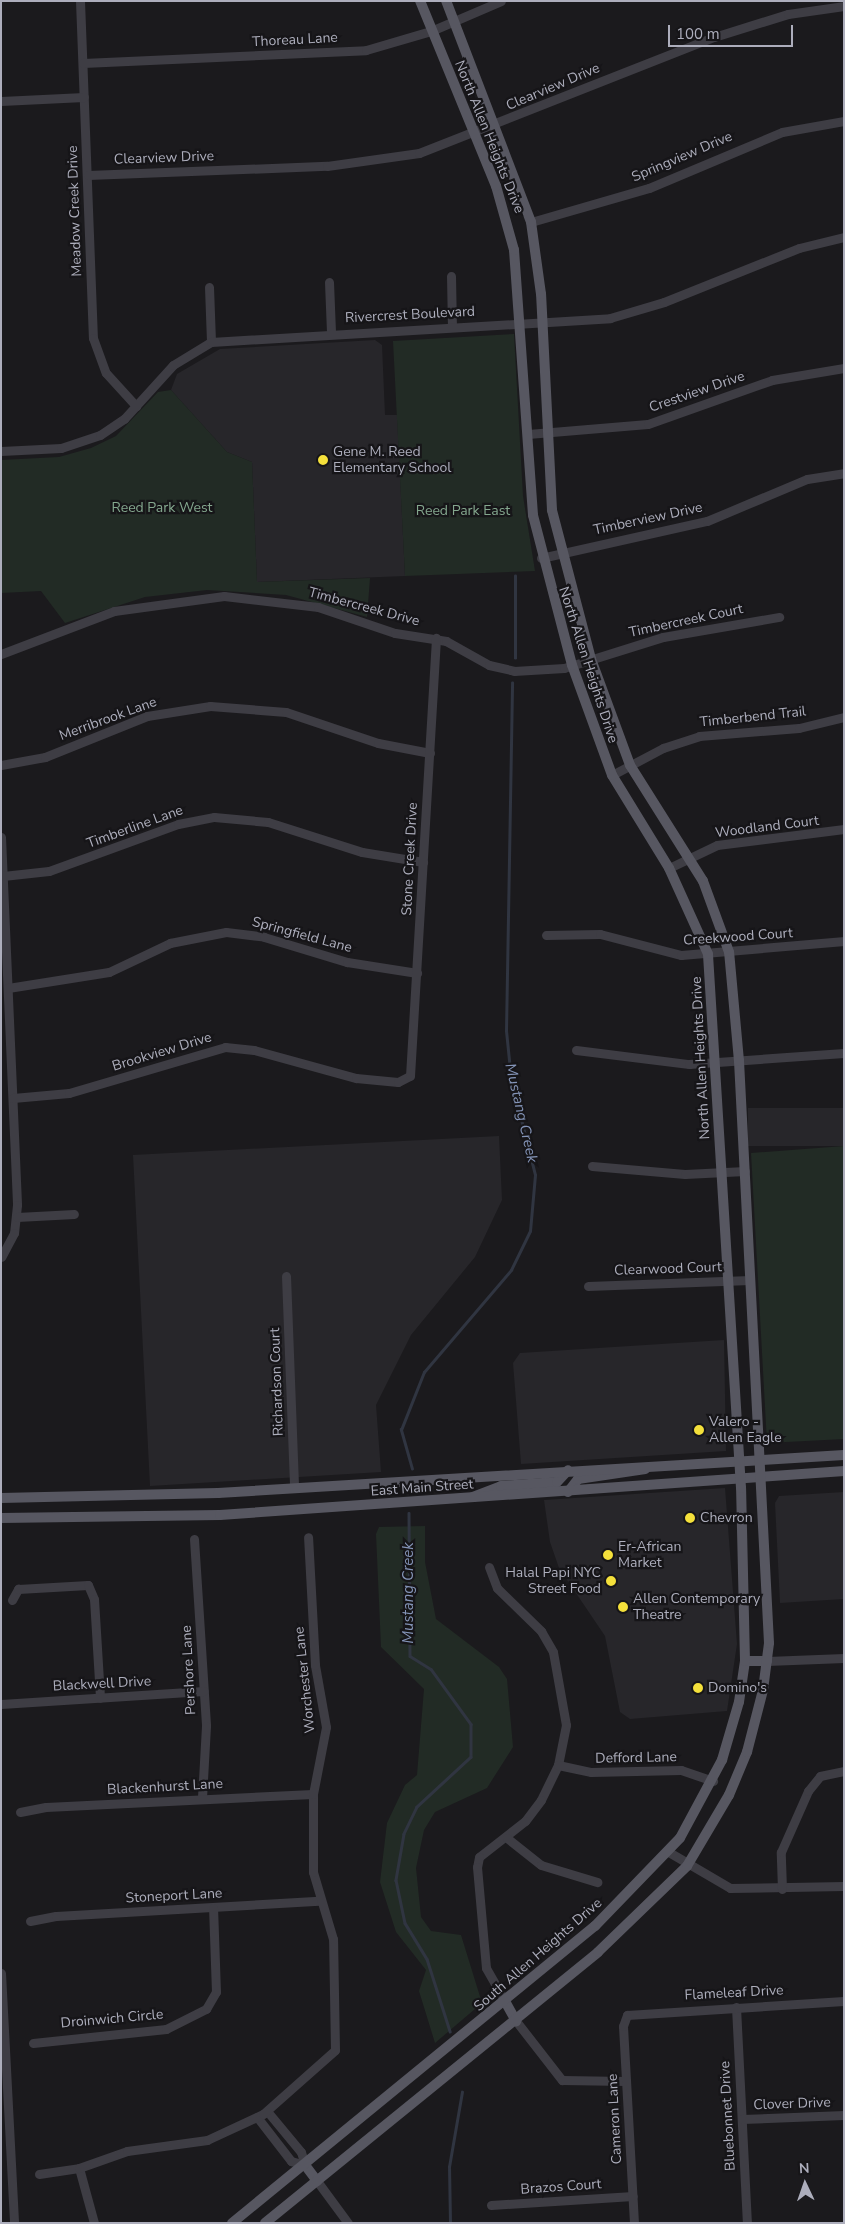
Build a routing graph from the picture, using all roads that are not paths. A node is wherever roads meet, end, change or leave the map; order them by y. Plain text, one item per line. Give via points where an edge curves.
1 (80, 1) edge
2 (420, 1) edge
3 (446, 1) edge
4 (501, 1) edge
5 (844, 6) edge
6 (454, 22) junction
7 (431, 31) junction
8 (82, 63) junction
9 (84, 97) junction
10 (1, 101) edge
11 (844, 121) edge
12 (495, 126) junction
13 (475, 134) junction
14 (88, 175) junction
15 (531, 222) junction
16 (844, 237) edge
17 (451, 276) dead end
18 (329, 282) dead end
19 (209, 287) dead end
20 (542, 323) junction
21 (522, 324) junction
22 (452, 327) junction
23 (331, 332) junction
24 (211, 342) junction
25 (844, 368) edge
26 (136, 406) junction
27 (528, 434) junction
28 (547, 434) junction
29 (1, 451) edge
30 (844, 473) edge
31 (562, 553) junction
32 (541, 558) junction
33 (778, 617) dead end
34 (436, 638) junction
35 (1, 654) edge
36 (591, 659) junction
37 (572, 665) junction
38 (844, 717) edge
39 (430, 753) junction
40 (1, 765) edge
41 (630, 765) junction
42 (612, 775) junction
43 (844, 829) edge
44 (1, 837) edge
45 (688, 857) junction
46 (423, 862) junction
47 (669, 868) junction
48 (3, 876) junction
49 (546, 935) dead end
50 (844, 941) edge
51 (728, 952) junction
52 (708, 954) junction
53 (417, 973) junction
54 (8, 988) junction
55 (576, 1050) dead end
56 (844, 1053) edge
57 (739, 1061) junction
58 (718, 1062) junction
59 (407, 1079) joint
60 (13, 1098) junction
61 (592, 1166) dead end
62 (746, 1171) junction
63 (721, 1173) junction
64 (74, 1214) dead end
65 (17, 1217) junction
66 (1, 1257) edge
67 (286, 1276) dead end
68 (750, 1280) junction
69 (727, 1281) junction
70 (588, 1286) dead end
71 (844, 1455) edge
72 (758, 1459) junction
73 (740, 1461) junction
74 (653, 1465) junction
75 (568, 1470) junction
76 (844, 1472) edge
77 (760, 1477) junction
78 (741, 1479) junction
79 (294, 1488) junction
80 (568, 1492) junction
81 (1, 1498) edge
82 (470, 1498) junction
83 (1, 1518) edge
84 (308, 1537) dead end
85 (194, 1540) dead end
86 (489, 1567) dead end
87 (12, 1600) dead end
88 (844, 1658) edge
89 (745, 1661) junction
90 (767, 1661) junction
91 (204, 1691) junction
92 (100, 1698) junction
93 (1, 1704) edge
94 (558, 1765) junction
95 (844, 1771) edge
96 (713, 1781) junction
97 (313, 1794) junction
98 (202, 1798) junction
99 (20, 1812) dead end
100 (507, 1838) junction
101 (668, 1851) junction
102 (687, 1866) junction
103 (597, 1882) dead end
104 (844, 1886) edge
105 (782, 1889) junction
106 (319, 1901) junction
107 (213, 1908) junction
108 (30, 1922) dead end
109 (1, 1973) edge
110 (844, 2001) edge
111 (506, 2003) junction
112 (736, 2007) junction
113 (627, 2015) joint
114 (516, 2021) junction
115 (32, 2043) dead end
116 (3, 2050) edge
117 (626, 2081) junction
118 (267, 2111) junction
119 (844, 2116) edge
120 (256, 2117) junction
121 (742, 2119) junction
122 (6, 2150) edge
123 (305, 2164) junction
124 (79, 2168) junction
125 (39, 2174) dead end
126 (318, 2181) junction
127 (633, 2196) junction
128 (491, 2205) dead end
129 (14, 2223) edge
130 (94, 2223) edge
131 (232, 2223) edge
132 (265, 2223) edge
133 (348, 2223) edge
134 (634, 2223) edge
135 (747, 2223) edge

1 - 8 street, Meadow Creek Drive
2 - 7 main road, North Allen Heights Drive
3 - 6 main road, North Allen Heights Drive
4 - 6 street, Thoreau Lane
5 - 12 street, Clearview Drive via 788,14 714,37
6 - 7 street, Thoreau Lane
6 - 12 main road, North Allen Heights Drive
7 - 8 street, Thoreau Lane via 366,50
7 - 13 main road, North Allen Heights Drive
8 - 9 street, Meadow Creek Drive
9 - 10 street
9 - 14 street, Meadow Creek Drive
11 - 15 street, Springview Drive via 782,132 649,188
12 - 13 street, Clearview Drive
12 - 15 main road, North Allen Heights Drive
13 - 14 street, Clearview Drive via 379,162
13 - 21 main road, North Allen Heights Drive via 508,222
14 - 26 street, Meadow Creek Drive via 93,338 106,373
15 - 20 main road, North Allen Heights Drive
16 - 20 street, Rivercrest Boulevard via 799,248 626,315
17 - 22 street
18 - 23 street
19 - 24 street
20 - 21 street, Rivercrest Boulevard
20 - 28 main road, North Allen Heights Drive
21 - 22 street, Rivercrest Boulevard
21 - 27 main road, North Allen Heights Drive
22 - 23 street, Rivercrest Boulevard
23 - 24 street, Rivercrest Boulevard
24 - 26 street, Rivercrest Boulevard via 173,364
25 - 28 street, Crestview Drive via 772,380 648,424
26 - 29 street, Rivercrest Boulevard via 116,426 83,443
27 - 28 street, Crestview Drive
27 - 32 main road, North Allen Heights Drive
28 - 31 main road, North Allen Heights Drive via 552,510
30 - 31 street, Timberview Drive via 807,479 707,521
31 - 32 street, Timberview Drive
31 - 36 main road, North Allen Heights Drive
32 - 37 main road, North Allen Heights Drive
33 - 36 street, Timbercreek Court via 663,637
34 - 35 street, Timbercreek Drive via 395,632 318,607 224,596 114,611
34 - 37 street, Timbercreek Drive via 503,669
34 - 39 street, Stone Creek Drive
36 - 37 street, Timbercreek Court
36 - 41 main road, North Allen Heights Drive
37 - 42 main road, North Allen Heights Drive
38 - 41 street, Timberbend Trail via 799,728 698,736
39 - 40 street, Merribrook Lane via 378,743 286,712 210,706 147,716 45,757
39 - 46 street, Stone Creek Drive
41 - 42 street, Timberbend Trail
41 - 45 main road, North Allen Heights Drive
42 - 47 main road, North Allen Heights Drive
43 - 45 street, Woodland Court via 716,845
44 - 48 street
45 - 47 street, Woodland Court
45 - 51 main road, North Allen Heights Drive via 712,900
46 - 48 street, Timberline Lane via 362,852 268,822 214,817 178,824 49,871
46 - 53 street, Stone Creek Drive
47 - 52 main road, North Allen Heights Drive
48 - 54 street
49 - 52 street, Creekwood Court via 600,934 681,955
50 - 51 street, Creekwood Court
51 - 52 street, Creekwood Court
51 - 57 main road, North Allen Heights Drive
52 - 58 main road, North Allen Heights Drive
53 - 54 street, Springfield Lane via 347,962 264,937 226,932 180,940 109,972
53 - 59 street, Stone Creek Drive via 412,1071
54 - 60 street
55 - 58 street via 677,1064
56 - 57 street
57 - 58 street
57 - 62 main road, North Allen Heights Drive
58 - 63 main road, North Allen Heights Drive
59 - 60 street, Brookview Drive via 398,1082 349,1077 254,1050 225,1047 69,1092
60 - 65 street
61 - 63 street
62 - 63 street
62 - 68 main road, North Allen Heights Drive
63 - 69 main road, North Allen Heights Drive
64 - 65 street
65 - 66 street
67 - 79 street, Richardson Court
68 - 69 street, Clearwood Court
68 - 72 main road, North Allen Heights Drive
69 - 70 street, Clearwood Court
69 - 73 main road, North Allen Heights Drive
71 - 72 main road, East Main Street
72 - 73 main road, East Main Street
72 - 77 main road, North Allen Heights Drive
73 - 74 main road, East Main Street
73 - 78 main road, North Allen Heights Drive
74 - 75 main road, East Main Street
74 - 80 main road via 632,1474 578,1479
75 - 79 main road, East Main Street
75 - 82 main road via 557,1482 501,1486
76 - 77 main road, East Main Street
77 - 78 main road, East Main Street
77 - 90 main road via 768,1603
78 - 80 main road, East Main Street
78 - 89 main road, South Allen Heights Drive
79 - 81 main road, East Main Street
80 - 82 main road, East Main Street
82 - 83 main road, East Main Street via 220,1515
84 - 97 street, Worchester Lane via 315,1665 326,1728
85 - 91 street, Pershore Lane
86 - 94 street via 497,1588 541,1631 553,1652 566,1725
87 - 92 street via 18,1589 88,1585 94,1599
88 - 90 street
89 - 90 main road
89 - 96 main road, South Allen Heights Drive via 730,1736
90 - 102 main road via 758,1716 738,1776
91 - 92 street, Blackwell Drive
91 - 98 street, Pershore Lane
92 - 93 street, Blackwell Drive
94 - 96 street, Defford Lane via 591,1772 681,1770
94 - 100 street via 541,1800
95 - 105 street via 820,1776 803,1799 781,1852
96 - 101 main road, South Allen Heights Drive
97 - 98 street, Blackenhurst Lane
97 - 106 street, Worchester Lane via 313,1872
98 - 99 street, Blackenhurst Lane via 46,1806
100 - 103 street via 541,1865
100 - 111 street via 484,1852 477,1867 486,1968
101 - 102 street
101 - 111 main road, South Allen Heights Drive via 595,1926
102 - 105 street via 730,1888
102 - 114 main road via 598,1952
104 - 105 street
106 - 107 street, Stoneport Lane
106 - 118 street, Worchester Lane via 334,1948 333,2054
107 - 108 street, Stoneport Lane via 56,1916
107 - 115 street, Droinwich Circle via 216,1992 206,2009 166,2029
109 - 116 street
110 - 112 street, Flameleaf Drive
111 - 114 main road
111 - 123 main road, South Allen Heights Drive
112 - 113 street, Flameleaf Drive
112 - 121 street, Bluebonnet Drive
113 - 117 street, Cameron Lane via 623,2026
114 - 117 street via 562,2080
114 - 126 main road
116 - 122 street
117 - 127 street, Cameron Lane
118 - 120 street
118 - 123 street via 301,2152
119 - 121 street, Clover Drive
120 - 123 street via 291,2161
120 - 124 street via 208,2140 127,2150
121 - 135 street, Bluebonnet Drive
122 - 129 street
123 - 126 main road
123 - 131 main road, South Allen Heights Drive
124 - 125 street
124 - 130 street
126 - 132 main road
126 - 133 street
127 - 128 street, Brazos Court
127 - 134 street, Cameron Lane

